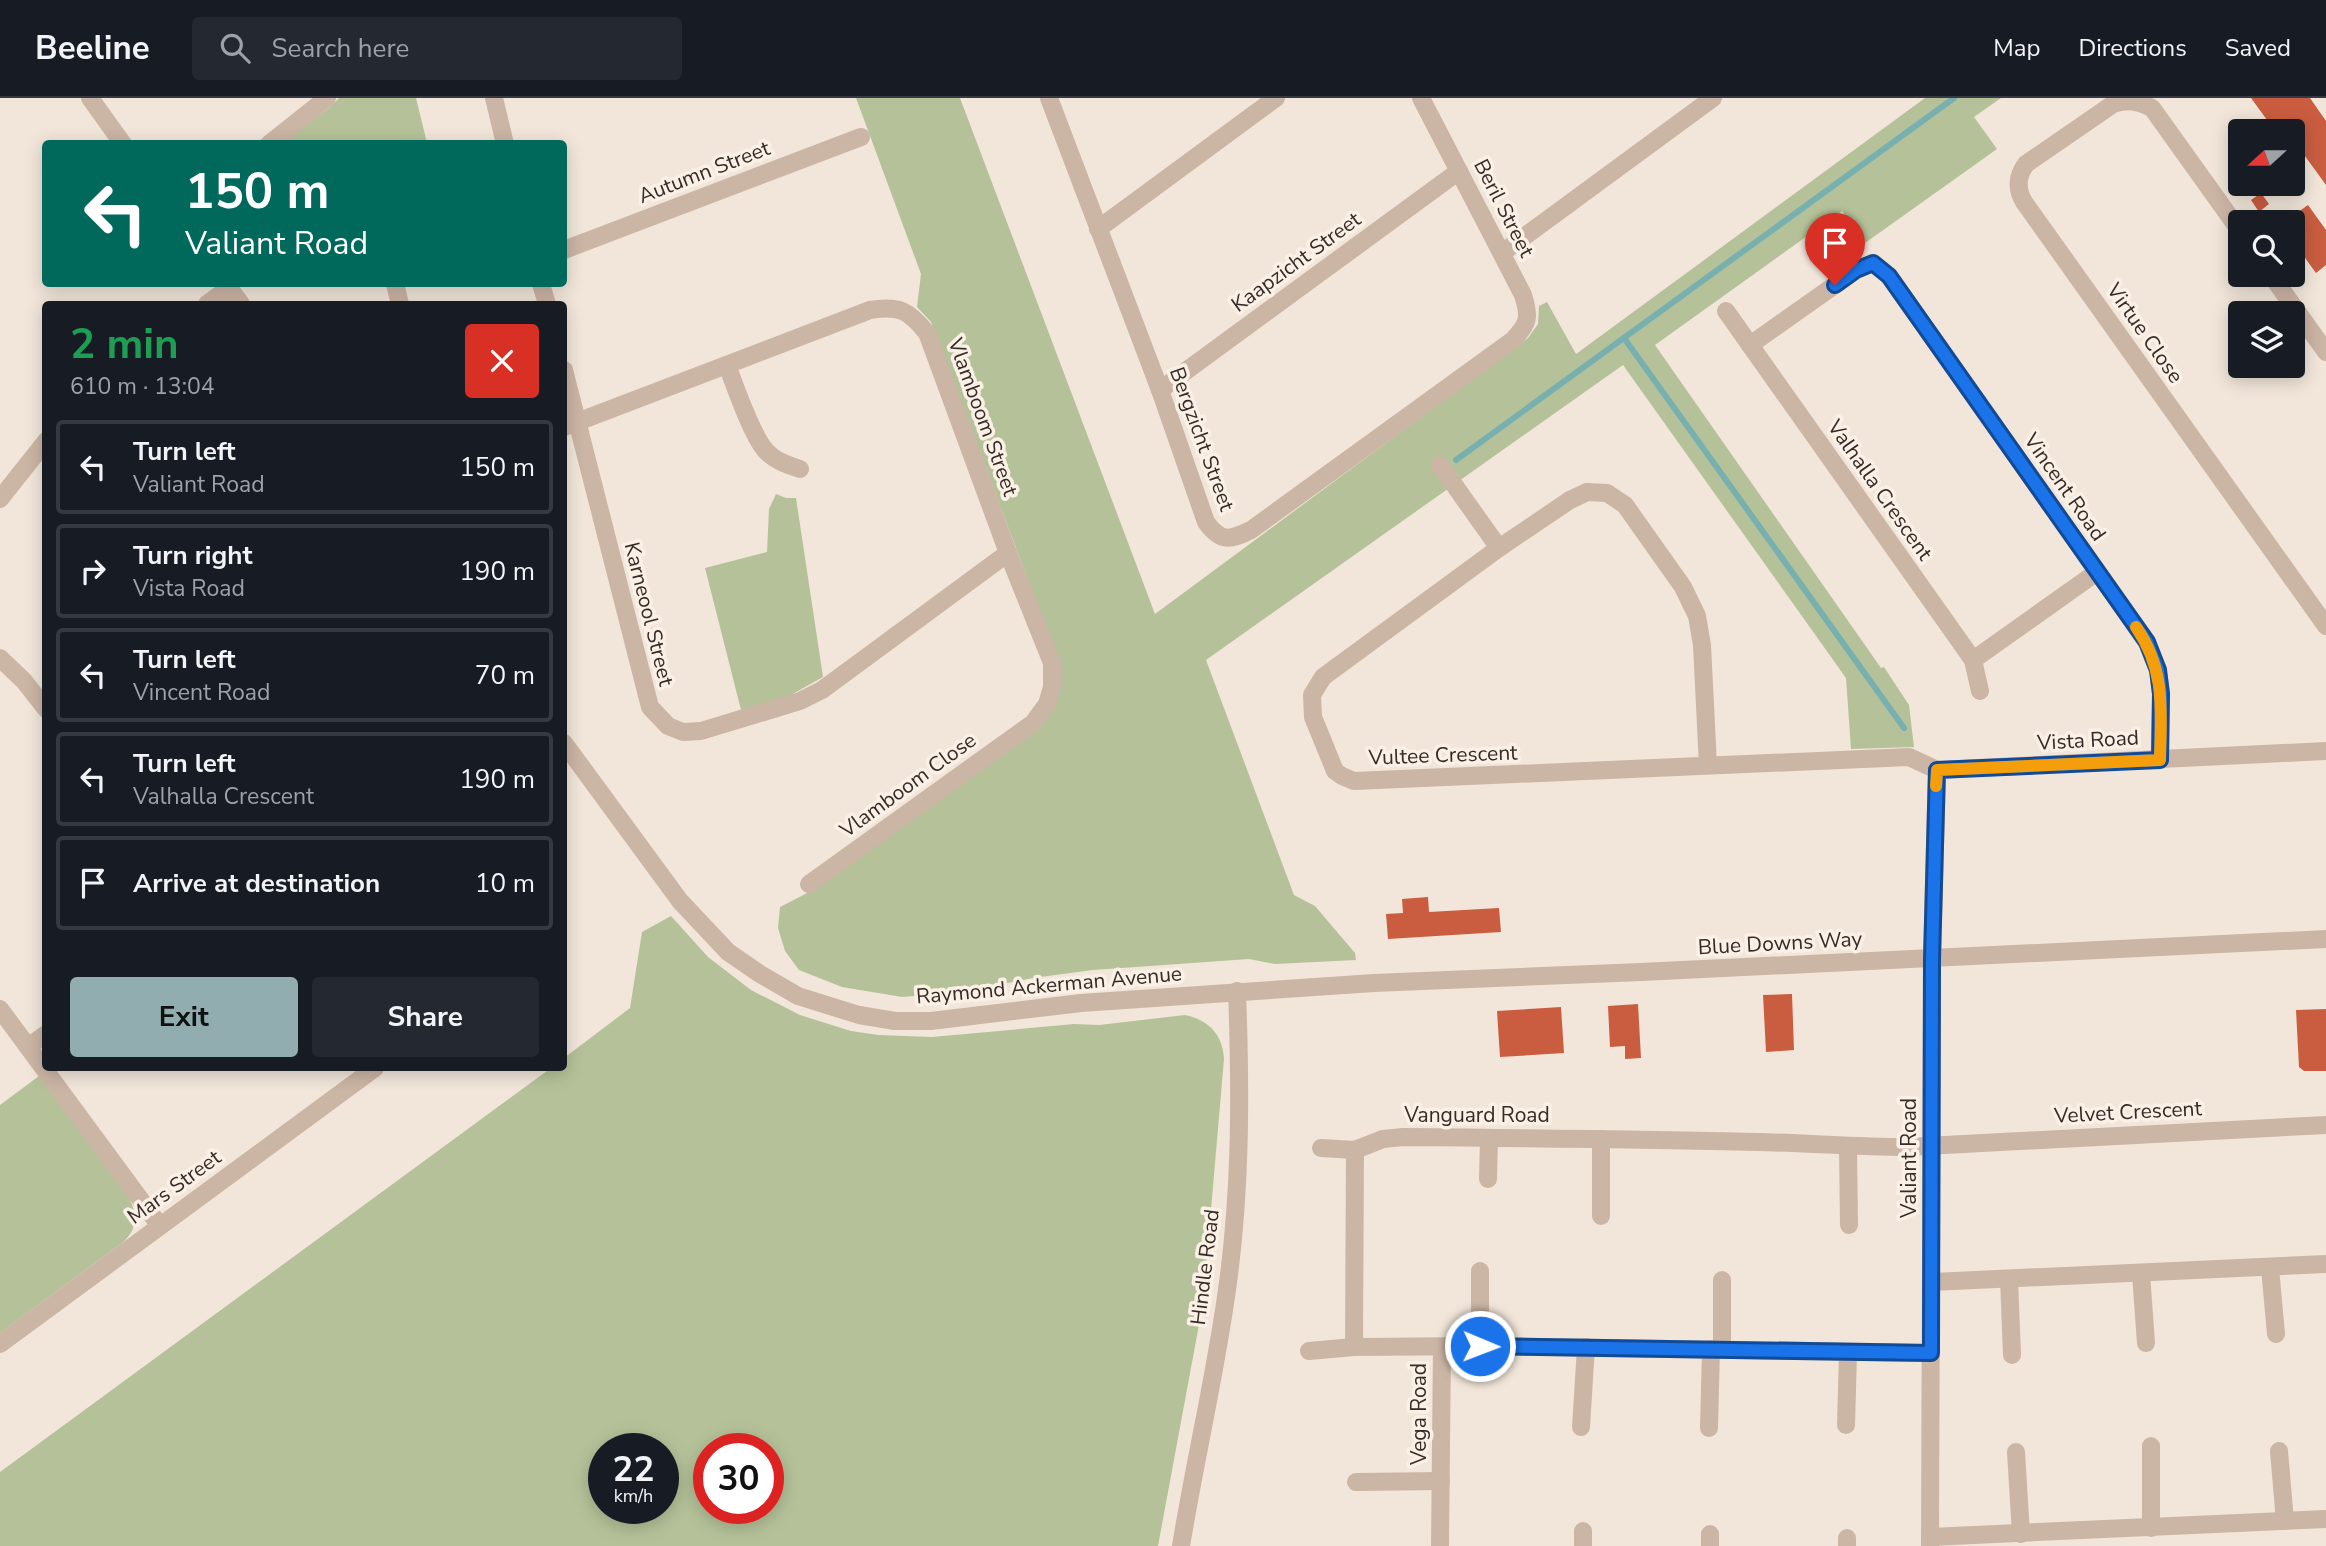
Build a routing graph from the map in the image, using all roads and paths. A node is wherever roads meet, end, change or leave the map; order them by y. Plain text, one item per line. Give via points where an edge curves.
1 (90, 98) edge
2 (327, 98) edge
3 (494, 98) edge
4 (1049, 98) edge
5 (1276, 98) edge
6 (1421, 98) edge
7 (1713, 98) edge
8 (861, 137) dead end
9 (120, 140) edge
10 (274, 140) edge
11 (504, 140) edge
12 (1459, 171) junction
13 (2228, 214) edge
14 (1098, 229) junction
15 (567, 249) edge
16 (1502, 253) junction
17 (227, 287) edge
18 (229, 287) edge
19 (2280, 287) edge
20 (210, 301) edge
21 (240, 301) edge
22 (1726, 311) dead end
23 (1513, 340) joint
24 (1750, 345) junction
25 (2326, 352) edge
26 (727, 365) junction
27 (1160, 390) junction
28 (567, 397) edge
29 (570, 424) edge
30 (42, 446) edge
31 (1440, 465) dead end
32 (800, 469) dead end
33 (0, 499) edge
34 (1499, 548) junction
35 (1008, 553) junction
36 (2097, 572) junction
37 (2326, 626) edge
38 (0, 659) edge
39 (1973, 660) junction
40 (1980, 691) dead end
41 (42, 704) edge
42 (1034, 723) joint
43 (567, 747) edge
44 (2326, 751) edge
45 (2160, 760) junction
46 (1708, 766) junction
47 (1937, 770) junction
48 (809, 884) dead end
49 (2326, 939) edge
50 (1932, 959) junction
51 (1237, 991) junction
52 (0, 1009) edge
53 (42, 1037) edge
54 (28, 1047) junction
55 (42, 1066) edge
56 (46, 1071) edge
57 (370, 1071) edge
58 (2326, 1125) edge
59 (1489, 1138) junction
60 (1601, 1139) junction
61 (1932, 1146) junction
62 (1848, 1147) junction
63 (1321, 1148) dead end
64 (1355, 1150) junction
65 (1488, 1179) dead end
66 (1601, 1216) dead end
67 (1849, 1225) dead end
68 (160, 1226) junction
69 (2326, 1264) edge
70 (2270, 1268) junction
71 (1480, 1271) dead end
72 (2141, 1274) junction
73 (2009, 1279) junction
74 (1722, 1280) dead end
75 (1931, 1282) junction
76 (2276, 1334) dead end
77 (2146, 1343) dead end
78 (0, 1344) edge
79 (1480, 1346) junction
80 (1442, 1347) junction
81 (1586, 1347) junction
82 (1354, 1348) junction
83 (1716, 1349) junction
84 (1309, 1351) dead end
85 (1848, 1353) junction
86 (1931, 1353) junction
87 (2012, 1355) dead end
88 (1846, 1425) dead end
89 (1581, 1427) dead end
90 (1709, 1428) dead end
91 (2151, 1446) dead end
92 (2279, 1451) dead end
93 (2016, 1452) dead end
94 (1441, 1481) junction
95 (1356, 1482) dead end
96 (2326, 1519) edge
97 (2285, 1521) junction
98 (2151, 1528) junction
99 (2021, 1534) junction
100 (2128, 1538) edge
101 (1930, 1541) edge
102 (1181, 1546) edge
103 (1440, 1546) edge

1 - 9 street
2 - 10 street
3 - 11 street
4 - 14 street, Bergzicht Street
5 - 14 street
6 - 12 street, Beril Street
7 - 16 street
8 - 15 street, Autumn Street
12 - 16 street, Beril Street
12 - 27 street, Kaapzicht Street
13 - 37 street, Virtue Close via 2152,108 2133,101 2113,104 2026,164 2018,183 2020,196
14 - 27 street, Bergzicht Street
16 - 23 street, Beril Street via 1528,312 1525,327
17 - 20 street
18 - 21 street
19 - 25 street
22 - 24 street, Valhalla Crescent
23 - 27 street, Bergzicht Street via 1238,536 1223,538 1206,523
24 - 36 street, Vincent Road via 1856,270 1873,263 1889,276
24 - 39 street, Valhalla Crescent
26 - 29 street, Vlamboom Street
26 - 32 street via 766,451 781,463
26 - 35 street, Vlamboom Street via 870,310 904,310 928,333
28 - 29 street, Karneool Street
29 - 35 street, Karneool Street via 650,707 668,726 683,732 769,711 822,690
30 - 33 street
31 - 34 street
34 - 46 street, Vultee Crescent via 1578,495 1607,493 1625,505 1683,587 1697,616
34 - 46 street, Vultee Crescent via 1316,685 1313,718 1335,771 1361,781
35 - 42 street, Vlamboom Street via 1052,663 1047,704
36 - 39 street
36 - 45 street, Vincent Road via 2147,642 2158,670
38 - 41 street
39 - 40 street, Valhalla Crescent
42 - 48 street, Vlamboom Close
43 - 51 street, Raymond Ackerman Avenue via 694,918 728,952 798,996 859,1015 931,1021
44 - 45 street, Vista Road
45 - 47 street, Vista Road
46 - 47 street, Vultee Crescent via 1909,757
47 - 50 street, Valiant Road
49 - 50 street, Blue Downs Way
50 - 51 street, Blue Downs Way
50 - 61 street, Valiant Road
51 - 102 street, Hindle Road via 1240,1143 1232,1242
52 - 54 street
53 - 54 street
54 - 55 street
56 - 68 street
57 - 68 street, Mars Street
58 - 61 street, Velvet Crescent
59 - 60 street, Vanguard Road
59 - 64 street, Vanguard Road via 1396,1137
59 - 65 street
60 - 62 street, Vanguard Road
60 - 66 street
61 - 62 street, Vanguard Road
61 - 75 street, Valiant Road
62 - 67 street
63 - 64 street, Vanguard Road
64 - 82 street
68 - 78 street, Mars Street
69 - 70 street
70 - 72 street
70 - 76 street
71 - 79 street
72 - 73 street
72 - 77 street
73 - 75 street
73 - 87 street
74 - 83 street
75 - 86 street, Valiant Road
79 - 80 street
79 - 81 street
80 - 82 street
80 - 94 street, Vega Road
81 - 83 street
81 - 89 street
82 - 84 street
83 - 85 street
83 - 90 street
85 - 86 street
85 - 88 street
86 - 101 street, Valiant Road
91 - 98 street
92 - 97 street
93 - 99 street
94 - 95 street, Vega Road
94 - 103 street, Vega Road
96 - 97 street
97 - 98 street
98 - 100 street
99 - 100 street
99 - 101 street

